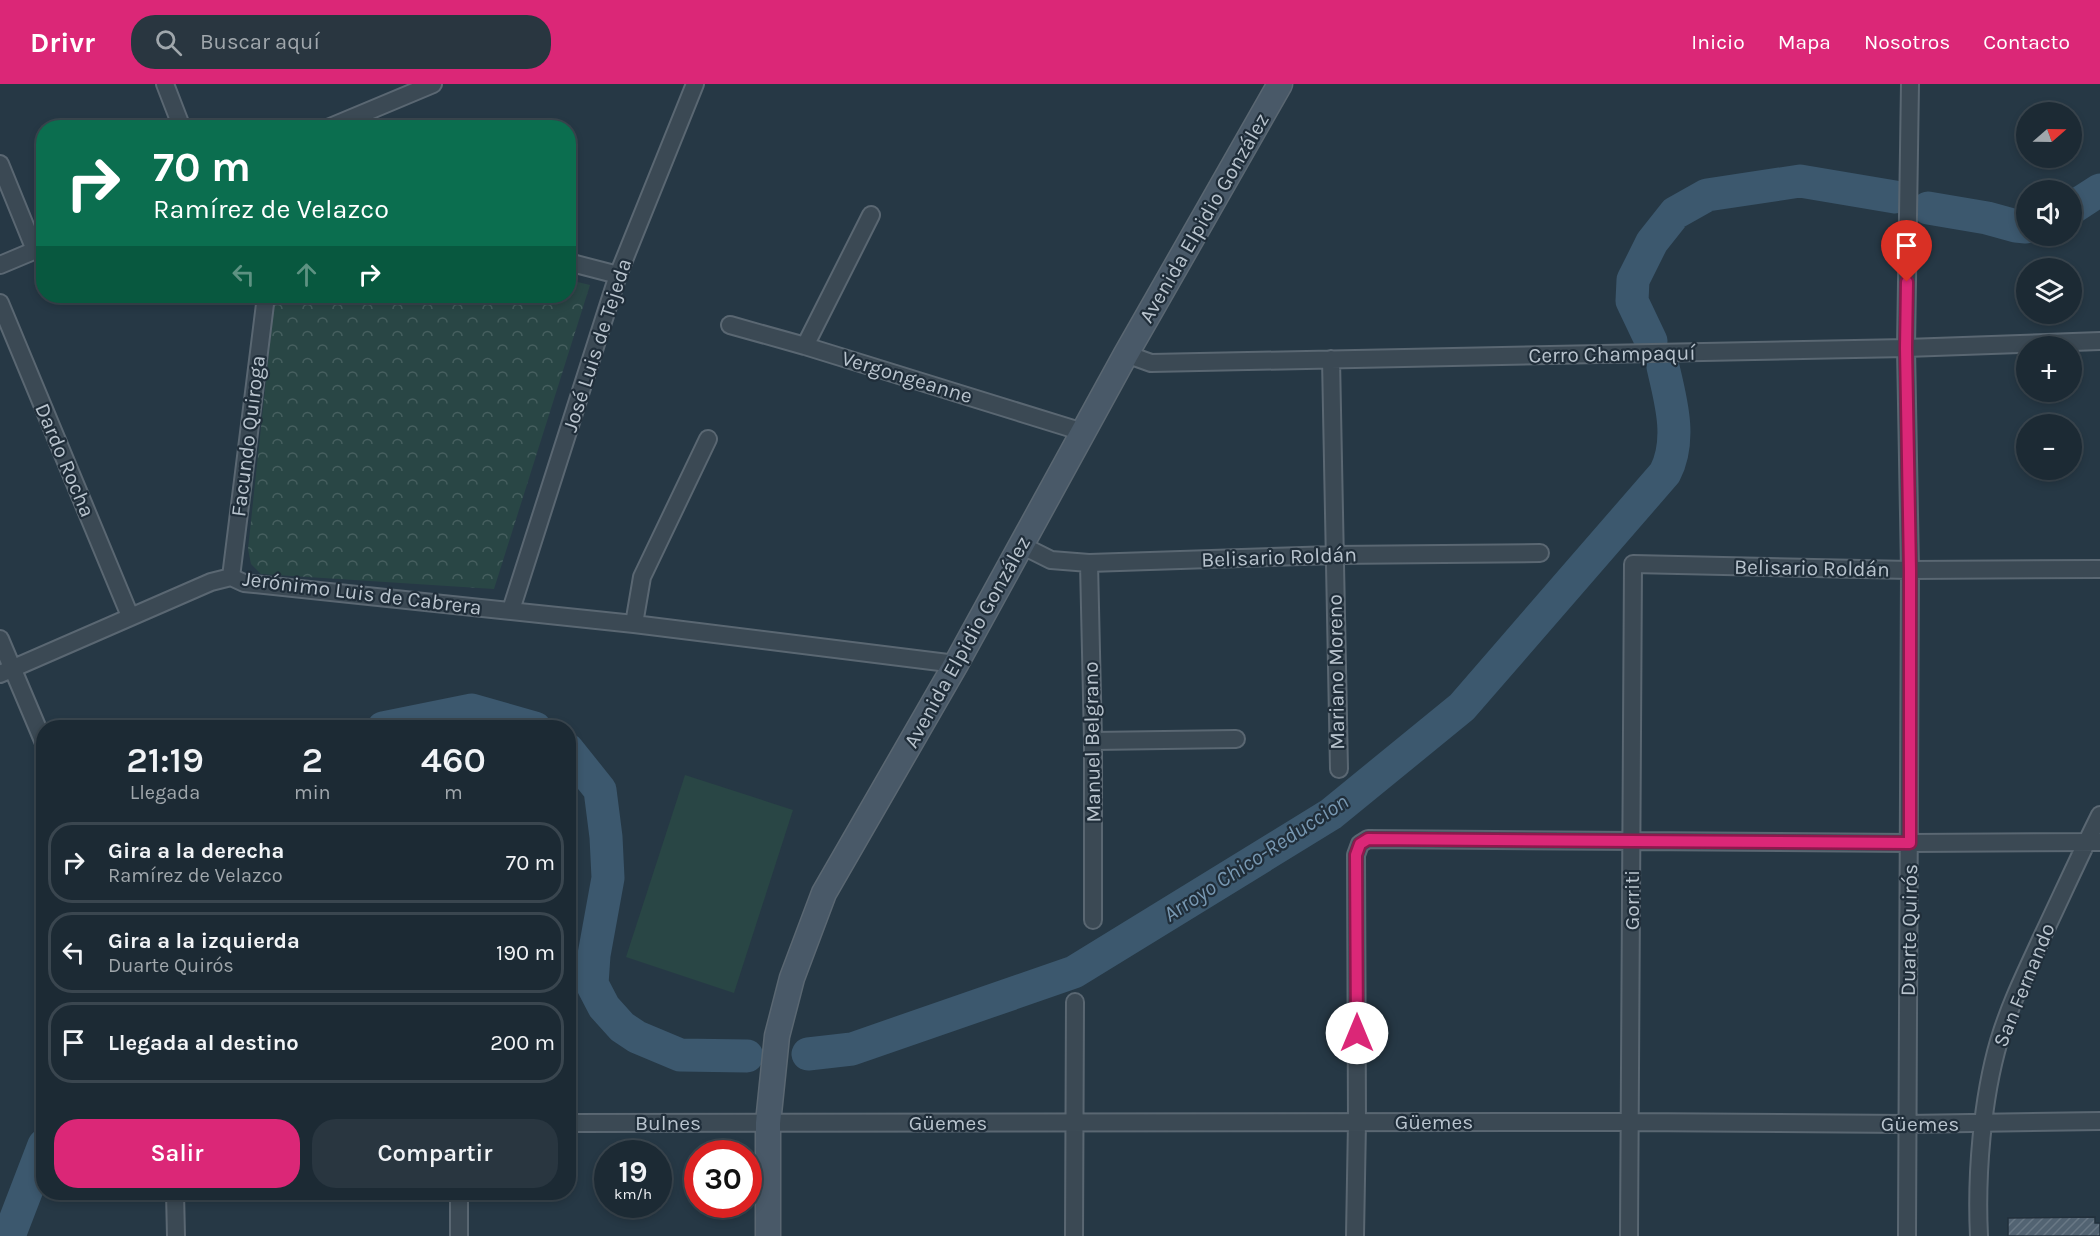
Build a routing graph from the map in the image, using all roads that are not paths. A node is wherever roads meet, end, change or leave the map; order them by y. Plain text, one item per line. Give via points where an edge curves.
1 (165, 84) edge
2 (434, 84) edge
3 (695, 84) edge
4 (1280, 84) edge
5 (1910, 84) edge
6 (179, 120) edge
7 (347, 120) edge
8 (0, 164) edge
9 (871, 214) dead end
10 (36, 242) edge
11 (36, 249) edge
12 (576, 264) edge
13 (0, 265) edge
14 (618, 275) junction
15 (0, 303) edge
16 (265, 303) edge
17 (730, 325) dead end
18 (2100, 341) edge
19 (805, 346) junction
20 (1906, 348) junction
21 (1126, 354) junction
22 (1331, 359) junction
23 (1083, 432) junction
24 (708, 439) dead end
25 (1021, 545) junction
26 (1540, 553) dead end
27 (1334, 555) junction
28 (1089, 563) junction
29 (1633, 564) joint
30 (2100, 569) edge
31 (1910, 570) junction
32 (231, 577) junction
33 (511, 610) junction
34 (130, 616) junction
35 (634, 624) junction
36 (0, 639) edge
37 (956, 664) junction
38 (6, 671) edge
39 (36, 728) edge
40 (1236, 738) dead end
41 (1093, 741) junction
42 (1339, 769) dead end
43 (2100, 815) edge
44 (1632, 841) junction
45 (2093, 842) edge
46 (1910, 843) junction
47 (1093, 921) dead end
48 (1076, 1002) dead end
49 (2100, 1121) edge
50 (1357, 1122) junction
51 (1630, 1122) junction
52 (576, 1123) edge
53 (768, 1123) junction
54 (1074, 1124) junction
55 (1984, 1124) junction
56 (1907, 1125) junction
57 (175, 1200) edge
58 (459, 1200) edge
59 (176, 1236) edge
60 (459, 1236) edge
61 (768, 1236) edge
62 (1074, 1236) edge
63 (1355, 1236) edge
64 (1629, 1236) edge
65 (1907, 1236) edge
66 (1979, 1236) edge

1 - 6 street
2 - 7 street
3 - 14 street, José Luis de Tejeda
4 - 21 main road, Avenida Elpidio González
5 - 20 street, Duarte Quirós
8 - 10 street
9 - 19 street
11 - 13 street
12 - 14 street
14 - 33 street, José Luis de Tejeda
15 - 34 street, Dardo Rocha
16 - 32 street, Facundo Quiroga
17 - 19 street, Vergongeanne
18 - 20 street, Cerro Champaquí
19 - 23 street, Vergongeanne
20 - 22 street, Cerro Champaquí
20 - 31 street, Duarte Quirós
21 - 22 street, Cerro Champaquí via 1152,363
21 - 23 main road, Avenida Elpidio González
22 - 27 street, Mariano Moreno
23 - 25 main road, Avenida Elpidio González
24 - 35 street via 642,577
25 - 28 street, Belisario Roldán via 1051,560
25 - 37 main road, Avenida Elpidio González
26 - 27 street, Belisario Roldán
27 - 28 street, Belisario Roldán
27 - 42 street, Mariano Moreno
28 - 41 street, Manuel Belgrano
29 - 31 street, Belisario Roldán
29 - 44 street, Gorriti
30 - 31 street, Belisario Roldán
31 - 46 street, Duarte Quirós
32 - 33 street, Jerónimo Luis de Cabrera via 244,583
32 - 34 street, Jerónimo Luis de Cabrera
33 - 35 street, Jerónimo Luis de Cabrera
34 - 38 street, Jerónimo Luis de Cabrera
35 - 37 street, Jerónimo Luis de Cabrera
36 - 38 street
37 - 53 main road, Avenida Elpidio González via 820,904 792,978 777,1036
38 - 39 street
40 - 41 street
41 - 47 street, Manuel Belgrano
43 - 45 street, San Fernando
44 - 46 street
44 - 50 street via 1368,839 1360,844 1356,855
44 - 51 street, Gorriti
45 - 46 street
45 - 55 street, San Fernando via 2014,998 1999,1041
46 - 56 street, Duarte Quirós
48 - 54 street
49 - 55 street, Güemes
50 - 51 street, Güemes
50 - 54 street, Güemes
50 - 63 street
51 - 56 street, Güemes
51 - 64 street, Gorriti
52 - 53 street, Bulnes
53 - 54 street, Güemes
53 - 61 main road, Avenida Elpidio González
54 - 62 street
55 - 56 street, Güemes
55 - 66 street, San Fernando
56 - 65 street, Duarte Quirós
57 - 59 street
58 - 60 street

